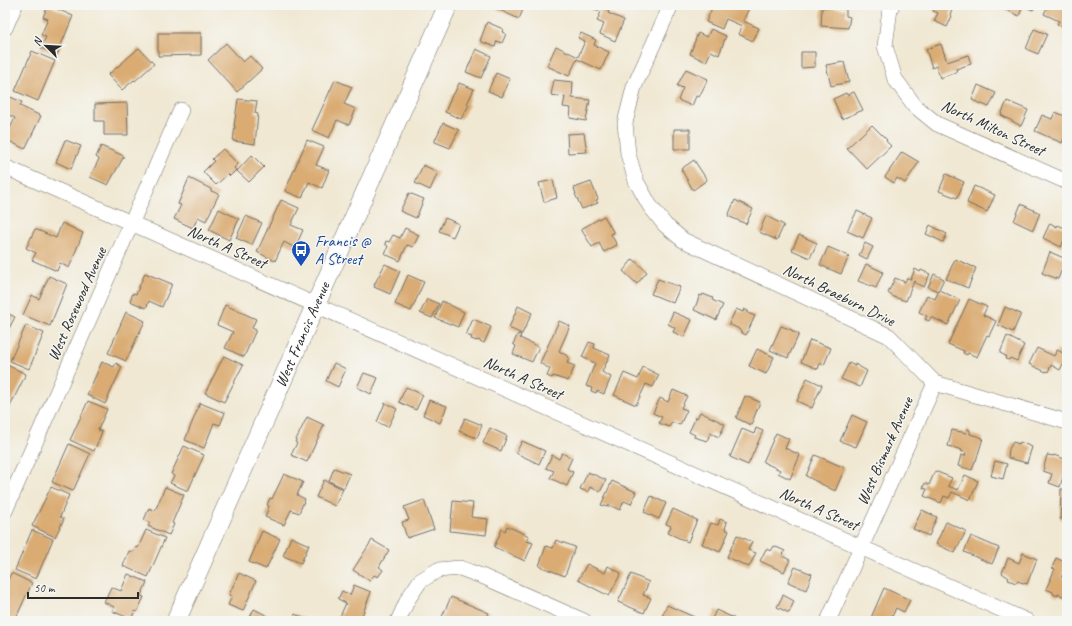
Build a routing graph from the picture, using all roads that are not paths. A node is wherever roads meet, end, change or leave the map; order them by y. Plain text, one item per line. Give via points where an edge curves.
1 (15, 5) edge
2 (448, 5) edge
3 (671, 5) edge
4 (892, 5) edge
5 (5, 28) edge
6 (181, 110) dead end
7 (5, 167) edge
8 (1067, 182) edge
9 (132, 224) junction
10 (315, 306) junction
11 (935, 383) junction
12 (1067, 422) edge
13 (5, 511) edge
14 (862, 547) junction
15 (176, 621) edge
16 (398, 621) edge
17 (584, 621) edge
18 (828, 621) edge
19 (1027, 621) edge

1 - 5 street
2 - 10 main road, West Francis Avenue
3 - 11 street, North Braeburn Drive via 634,87 625,123 628,154 636,181 650,206 665,225 682,240 889,336
4 - 8 street, North Milton Street via 885,46 895,79 915,106 937,124
6 - 9 street, West Rosewood Avenue
7 - 9 street, North A Street
9 - 10 street, North A Street
9 - 13 street, West Rosewood Avenue
10 - 14 street, North A Street
10 - 15 main road, West Francis Avenue
11 - 12 street, North Braeburn Drive
11 - 14 street, West Bismark Avenue
14 - 18 street, West Bismark Avenue
14 - 19 street, North A Street
16 - 17 street via 420,581 438,570 460,568

